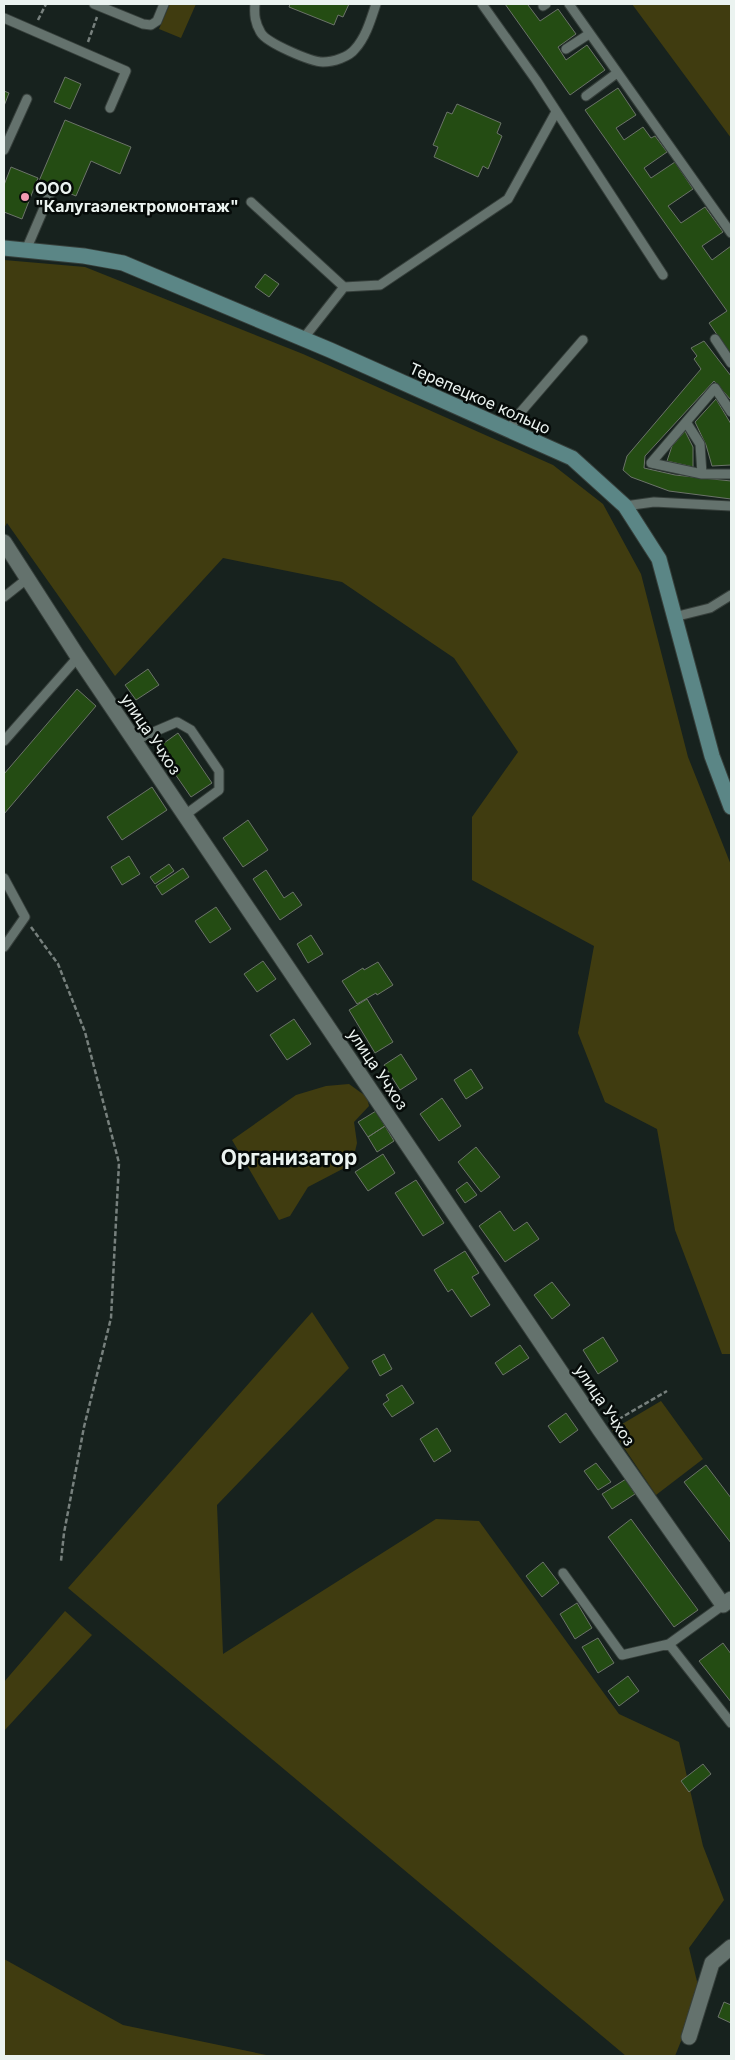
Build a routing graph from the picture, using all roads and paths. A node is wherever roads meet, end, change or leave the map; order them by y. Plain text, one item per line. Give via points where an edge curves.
1 (46, 4) edge
2 (164, 4) edge
3 (255, 4) edge
4 (376, 4) edge
5 (482, 4) edge
6 (568, 4) edge
7 (98, 5) edge
8 (4, 18) edge
9 (33, 31) junction
10 (589, 34) junction
11 (566, 49) dead end
12 (84, 53) junction
13 (617, 73) junction
14 (586, 96) dead end
15 (27, 99) dead end
16 (110, 108) dead end
17 (556, 112) junction
18 (4, 150) edge
19 (50, 194) dead end
20 (251, 202) dead end
21 (731, 233) edge
22 (4, 248) edge
23 (26, 250) junction
24 (663, 275) dead end
25 (344, 288) junction
26 (303, 339) junction
27 (715, 339) dead end
28 (583, 340) dead end
29 (731, 363) edge
30 (731, 412) edge
31 (686, 422) junction
32 (509, 430) junction
33 (702, 474) junction
34 (731, 474) edge
35 (624, 506) junction
36 (731, 506) edge
37 (4, 542) edge
38 (28, 578) junction
39 (731, 595) edge
40 (4, 597) edge
41 (674, 617) junction
42 (78, 657) junction
43 (135, 740) junction
44 (4, 741) edge
45 (728, 790) edge
46 (731, 807) edge
47 (185, 815) junction
48 (4, 878) edge
49 (25, 917) junction
50 (4, 947) edge
51 (667, 1391) dead end
52 (600, 1430) junction
53 (61, 1561) dead end
54 (563, 1573) dead end
55 (727, 1602) edge
56 (669, 1644) junction
57 (731, 1724) edge
58 (731, 1947) edge
59 (689, 2037) dead end

1 - 9 path
2 - 7 lane via 157,21 151,25
3 - 4 lane via 254,19 262,35 288,50 323,62 341,58 355,50 370,24
5 - 17 lane
6 - 10 lane
7 - 12 path
8 - 9 lane
9 - 12 lane
10 - 11 lane
10 - 13 lane
12 - 16 lane via 126,71
13 - 14 lane
13 - 21 lane
15 - 18 lane
17 - 24 lane
17 - 25 lane via 508,199 380,285
19 - 23 lane
20 - 25 lane
22 - 23 street, Терепецкое кольцо
23 - 26 street, Терепецкое кольцо via 123,263
25 - 26 lane
26 - 32 street, Терепецкое кольцо
27 - 29 lane
28 - 32 lane
30 - 31 lane via 715,388
31 - 33 lane via 700,444
31 - 33 lane via 651,463
32 - 35 street, Терепецкое кольцо via 572,458
33 - 34 lane
35 - 36 lane via 654,502
35 - 41 street, Терепецкое кольцо via 659,559
37 - 38 street, улица Учхоз
38 - 40 lane
38 - 42 street, улица Учхоз
39 - 41 lane via 710,608
41 - 45 street, Терепецкое кольцо via 712,756
42 - 43 street, улица Учхоз
42 - 44 lane
43 - 47 street, улица Учхоз
43 - 47 lane via 176,722 191,730 219,771 219,790
45 - 46 street, Терепецкое кольцо
47 - 52 street, улица Учхоз
48 - 49 lane
49 - 50 lane
49 - 53 path via 58,964 85,1032 119,1163 111,1318 84,1428
51 - 52 path
52 - 55 street, улица Учхоз
54 - 56 lane via 622,1655
55 - 56 lane
56 - 57 lane
58 - 59 street via 712,1963

